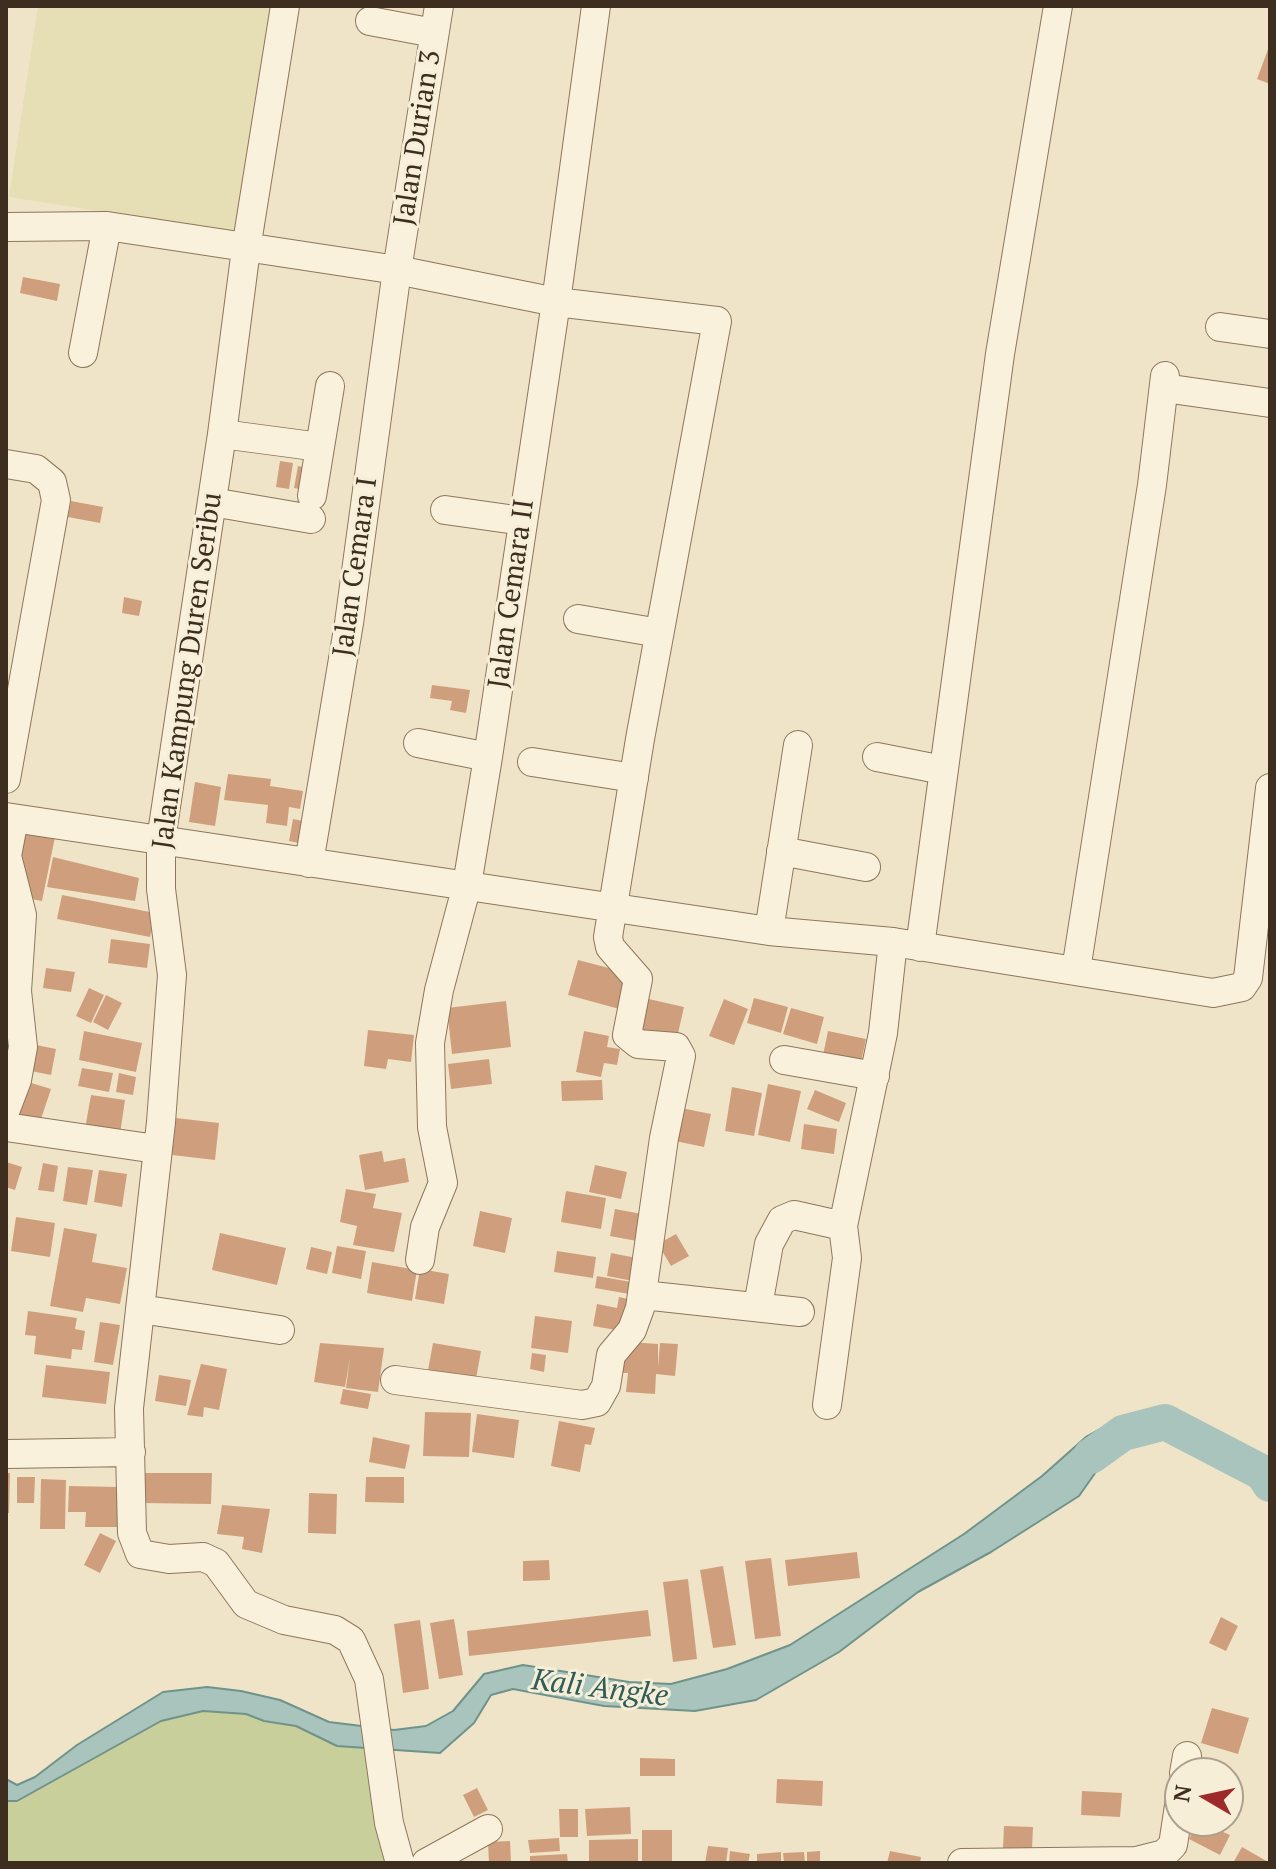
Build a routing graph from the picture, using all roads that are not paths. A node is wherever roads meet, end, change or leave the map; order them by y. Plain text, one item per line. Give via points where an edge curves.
1 (285, 6) edge
2 (596, 6) edge
3 (1058, 6) edge
4 (436, 20) edge
5 (370, 21) dead end
6 (107, 226) junction
7 (6, 227) edge
8 (246, 249) junction
9 (397, 270) junction
10 (556, 302) junction
11 (1220, 327) dead end
12 (1270, 334) edge
13 (83, 353) dead end
14 (330, 386) dead end
15 (1270, 403) edge
16 (222, 434) junction
17 (320, 447) junction
18 (6, 464) edge
19 (212, 502) junction
20 (445, 510) dead end
21 (523, 521) junction
22 (578, 619) dead end
23 (659, 633) junction
24 (418, 743) dead end
25 (798, 745) dead end
26 (488, 757) junction
27 (877, 757) dead end
28 (532, 762) dead end
29 (943, 770) junction
30 (634, 778) junction
31 (6, 779) edge
32 (1270, 788) edge
33 (10, 818) edge
34 (161, 840) junction
35 (781, 851) junction
36 (309, 863) junction
37 (866, 867) dead end
38 (467, 885) junction
39 (613, 909) junction
40 (769, 931) junction
41 (906, 944) junction
42 (1076, 970) junction
43 (784, 1060) dead end
44 (875, 1076) junction
45 (6, 1109) edge
46 (6, 1127) edge
47 (156, 1149) junction
48 (843, 1226) junction
49 (420, 1260) dead end
50 (643, 1295) junction
51 (758, 1306) junction
52 (140, 1309) junction
53 (800, 1312) dead end
54 (280, 1330) dead end
55 (395, 1380) dead end
56 (827, 1405) dead end
57 (131, 1452) junction
58 (6, 1454) edge
59 (488, 1829) dead end
60 (1174, 1837) edge
61 (400, 1863) edge
62 (426, 1863) edge
63 (962, 1863) edge

1 - 8 street, Jalan Kampung Duren Seribu
2 - 10 street, Jalan Cemara II
3 - 29 street via 1000,354
4 - 5 street
4 - 9 street, Jalan Durian 3
6 - 7 street
6 - 8 street
6 - 13 street
8 - 9 street
8 - 16 street, Jalan Kampung Duren Seribu
9 - 10 street
9 - 36 street, Jalan Cemara I via 349,623
10 - 21 street, Jalan Cemara II
10 - 23 street via 717,321
11 - 12 street
14 - 17 street
15 - 42 street via 1165,382
16 - 17 street
16 - 19 street, Jalan Kampung Duren Seribu
17 - 19 street via 311,507
18 - 31 street via 36,469 52,482 56,500
19 - 34 street, Jalan Kampung Duren Seribu
20 - 21 street
21 - 26 street, Jalan Cemara II
22 - 23 street
23 - 30 street
24 - 26 street
25 - 35 street
26 - 38 street, Jalan Cemara II
27 - 29 street
28 - 30 street
29 - 41 street
30 - 39 street
32 - 42 street via 1248,978 1242,987 1213,993
33 - 34 street
33 - 45 street via 7,856 22,915 17,991 23,1047
34 - 36 street
34 - 47 street, Jalan Kampung Duren Seribu via 172,975
35 - 37 street
35 - 40 street
36 - 38 street
38 - 39 street
38 - 49 street, Jalan Cemara II via 430,1043 432,1127 443,1183 425,1227
39 - 40 street
39 - 50 street via 610,947 638,979 627,1035 638,1044 676,1047 681,1056
40 - 41 street
41 - 42 street
41 - 44 street
43 - 44 street
44 - 48 street
46 - 47 street
47 - 52 street, Jalan Kampung Duren Seribu
48 - 51 street via 794,1215 782,1220 769,1244
48 - 56 street via 847,1258
50 - 51 street
50 - 55 street via 632,1330 611,1355 606,1386 597,1402 582,1405
51 - 53 street
52 - 54 street
52 - 57 street, Jalan Kampung Duren Seribu via 129,1408
57 - 58 street
57 - 61 street, Jalan Kampung Duren Seribu via 132,1533 140,1554 203,1557 216,1563 246,1604 284,1620 335,1630 351,1640 366,1667
59 - 62 street
60 - 63 street via 1164,1854 1136,1861

